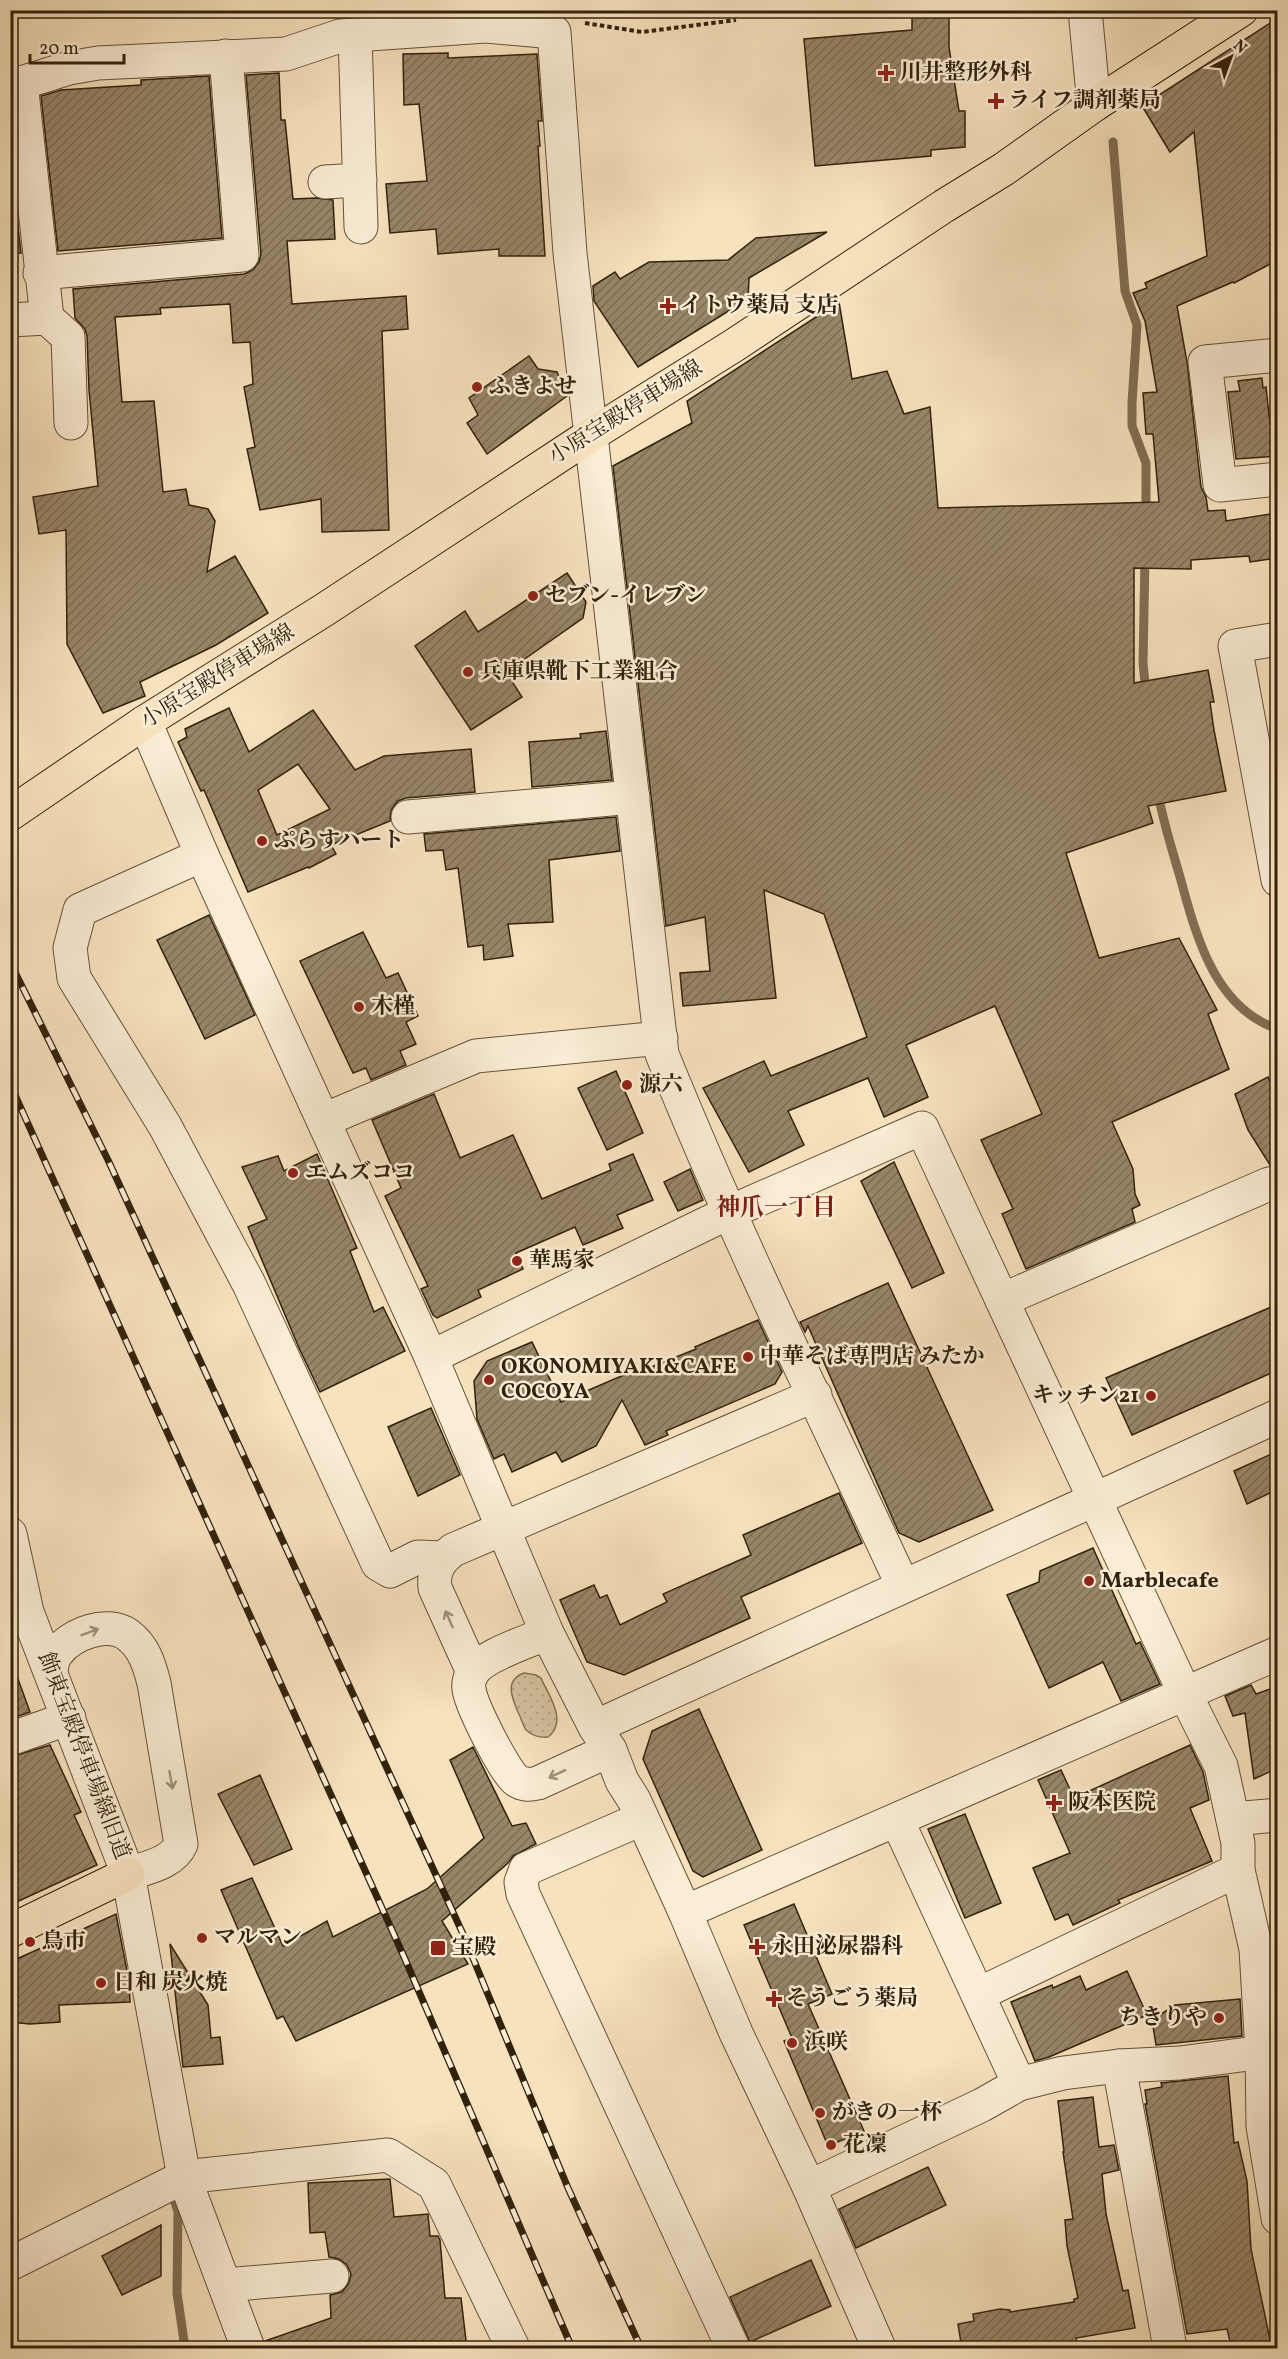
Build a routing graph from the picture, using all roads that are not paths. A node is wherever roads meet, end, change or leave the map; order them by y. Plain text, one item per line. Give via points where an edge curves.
1 (1085, 10) edge
2 (1240, 10) edge
3 (356, 35) junction
4 (226, 56) junction
5 (16, 83) edge
6 (1094, 105) junction
7 (360, 180) junction
8 (325, 182) dead end
9 (361, 227) dead end
10 (40, 273) junction
11 (47, 318) junction
12 (10, 320) edge
13 (1278, 355) edge
14 (71, 423) dead end
15 (589, 435) junction
16 (1278, 479) edge
17 (1278, 639) edge
18 (145, 722) junction
19 (633, 797) junction
20 (10, 814) edge
21 (408, 817) dead end
22 (202, 855) junction
23 (1278, 880) edge
24 (662, 1038) junction
25 (324, 1120) junction
26 (1278, 1182) edge
27 (730, 1212) junction
28 (1002, 1300) junction
29 (431, 1357) junction
30 (814, 1395) junction
31 (1278, 1416) edge
32 (1096, 1500) junction
33 (504, 1529) junction
34 (10, 1534) edge
35 (443, 1558) junction
36 (903, 1586) junction
37 (547, 1633) junction
38 (1278, 1653) edge
39 (51, 1671) junction
40 (473, 1672) junction
41 (1185, 1694) junction
42 (69, 1718) junction
43 (602, 1738) junction
44 (10, 1739) edge
45 (1278, 1815) edge
46 (641, 1819) junction
47 (1233, 1819) junction
48 (897, 1820) junction
49 (1238, 1870) junction
50 (129, 1874) junction
51 (685, 1912) junction
52 (10, 1930) edge
53 (979, 1994) junction
54 (1270, 2051) edge
55 (1119, 2066) junction
56 (1019, 2084) junction
57 (184, 2177) junction
58 (809, 2187) junction
59 (1278, 2218) edge
60 (10, 2264) edge
61 (332, 2276) dead end
62 (225, 2285) junction
63 (248, 2349) edge
64 (513, 2349) edge
65 (733, 2349) edge
66 (879, 2349) edge
67 (1170, 2349) edge

1 - 6 street
2 - 6 main road, 小原宝殿停車場線
3 - 4 street via 340,36 286,54
3 - 7 street
3 - 15 street via 486,26 554,32 570,253
4 - 5 street via 98,63
4 - 10 street via 242,255
5 - 10 street
6 - 15 main road, 小原宝殿停車場線 via 1004,170
7 - 8 street
7 - 9 street
10 - 11 street
11 - 12 street
11 - 14 street via 68,336
13 - 16 street via 1205,362 1220,485
15 - 18 main road, 小原宝殿停車場線 via 324,610
15 - 19 street
17 - 23 street via 1235,646
18 - 20 main road, 小原宝殿停車場線
18 - 22 street
19 - 21 street
19 - 24 street
22 - 25 street
22 - 35 street via 80,910 70,948 74,978 165,1126 249,1284 378,1564 390,1571 418,1557
24 - 25 street via 476,1056
24 - 27 street via 662,1054
25 - 29 street
26 - 28 street
27 - 28 street via 922,1128
27 - 29 street
27 - 30 street
28 - 32 street
29 - 33 street
30 - 33 street
30 - 36 street
31 - 32 street
32 - 36 street
32 - 41 street
33 - 35 street
33 - 37 street
34 - 39 street, 飾東宝殿停車場線旧道 via 27,1612
40 -> 35 street via 435,1588 437,1565
36 - 43 street
37 - 40 street via 484,1660
37 - 43 street
38 - 41 street
39 - 42 street, 飾東宝殿停車場線旧道
39 -> 50 street via 56,1653 72,1640 112,1627 126,1633 147,1658 181,1844 168,1858
43 -> 40 street via 538,1783 527,1785 516,1780 503,1765 471,1696 469,1683
41 - 47 street via 1221,1766
41 - 48 street
42 - 44 street
42 - 50 street, 飾東宝殿停車場線旧道
43 - 46 street
45 - 47 street
46 - 51 street
46 - 65 street via 526,1869 521,1882 523,1894
47 - 49 street
48 - 51 street
48 - 53 street
49 - 53 street
49 - 54 street via 1256,1949
50 - 52 main road
50 - 57 street, 飾東宝殿停車場線旧道
51 - 58 street via 736,2033
53 - 56 street
54 - 55 street via 1180,2063
54 - 59 street via 1263,2126
55 - 56 street via 1063,2073
55 - 67 street
56 - 58 street
57 - 60 street
57 - 62 street, 飾東宝殿停車場線旧道
57 - 64 street via 388,2155 434,2184
58 - 66 street
61 - 62 street
62 - 63 street, 飾東宝殿停車場線旧道

